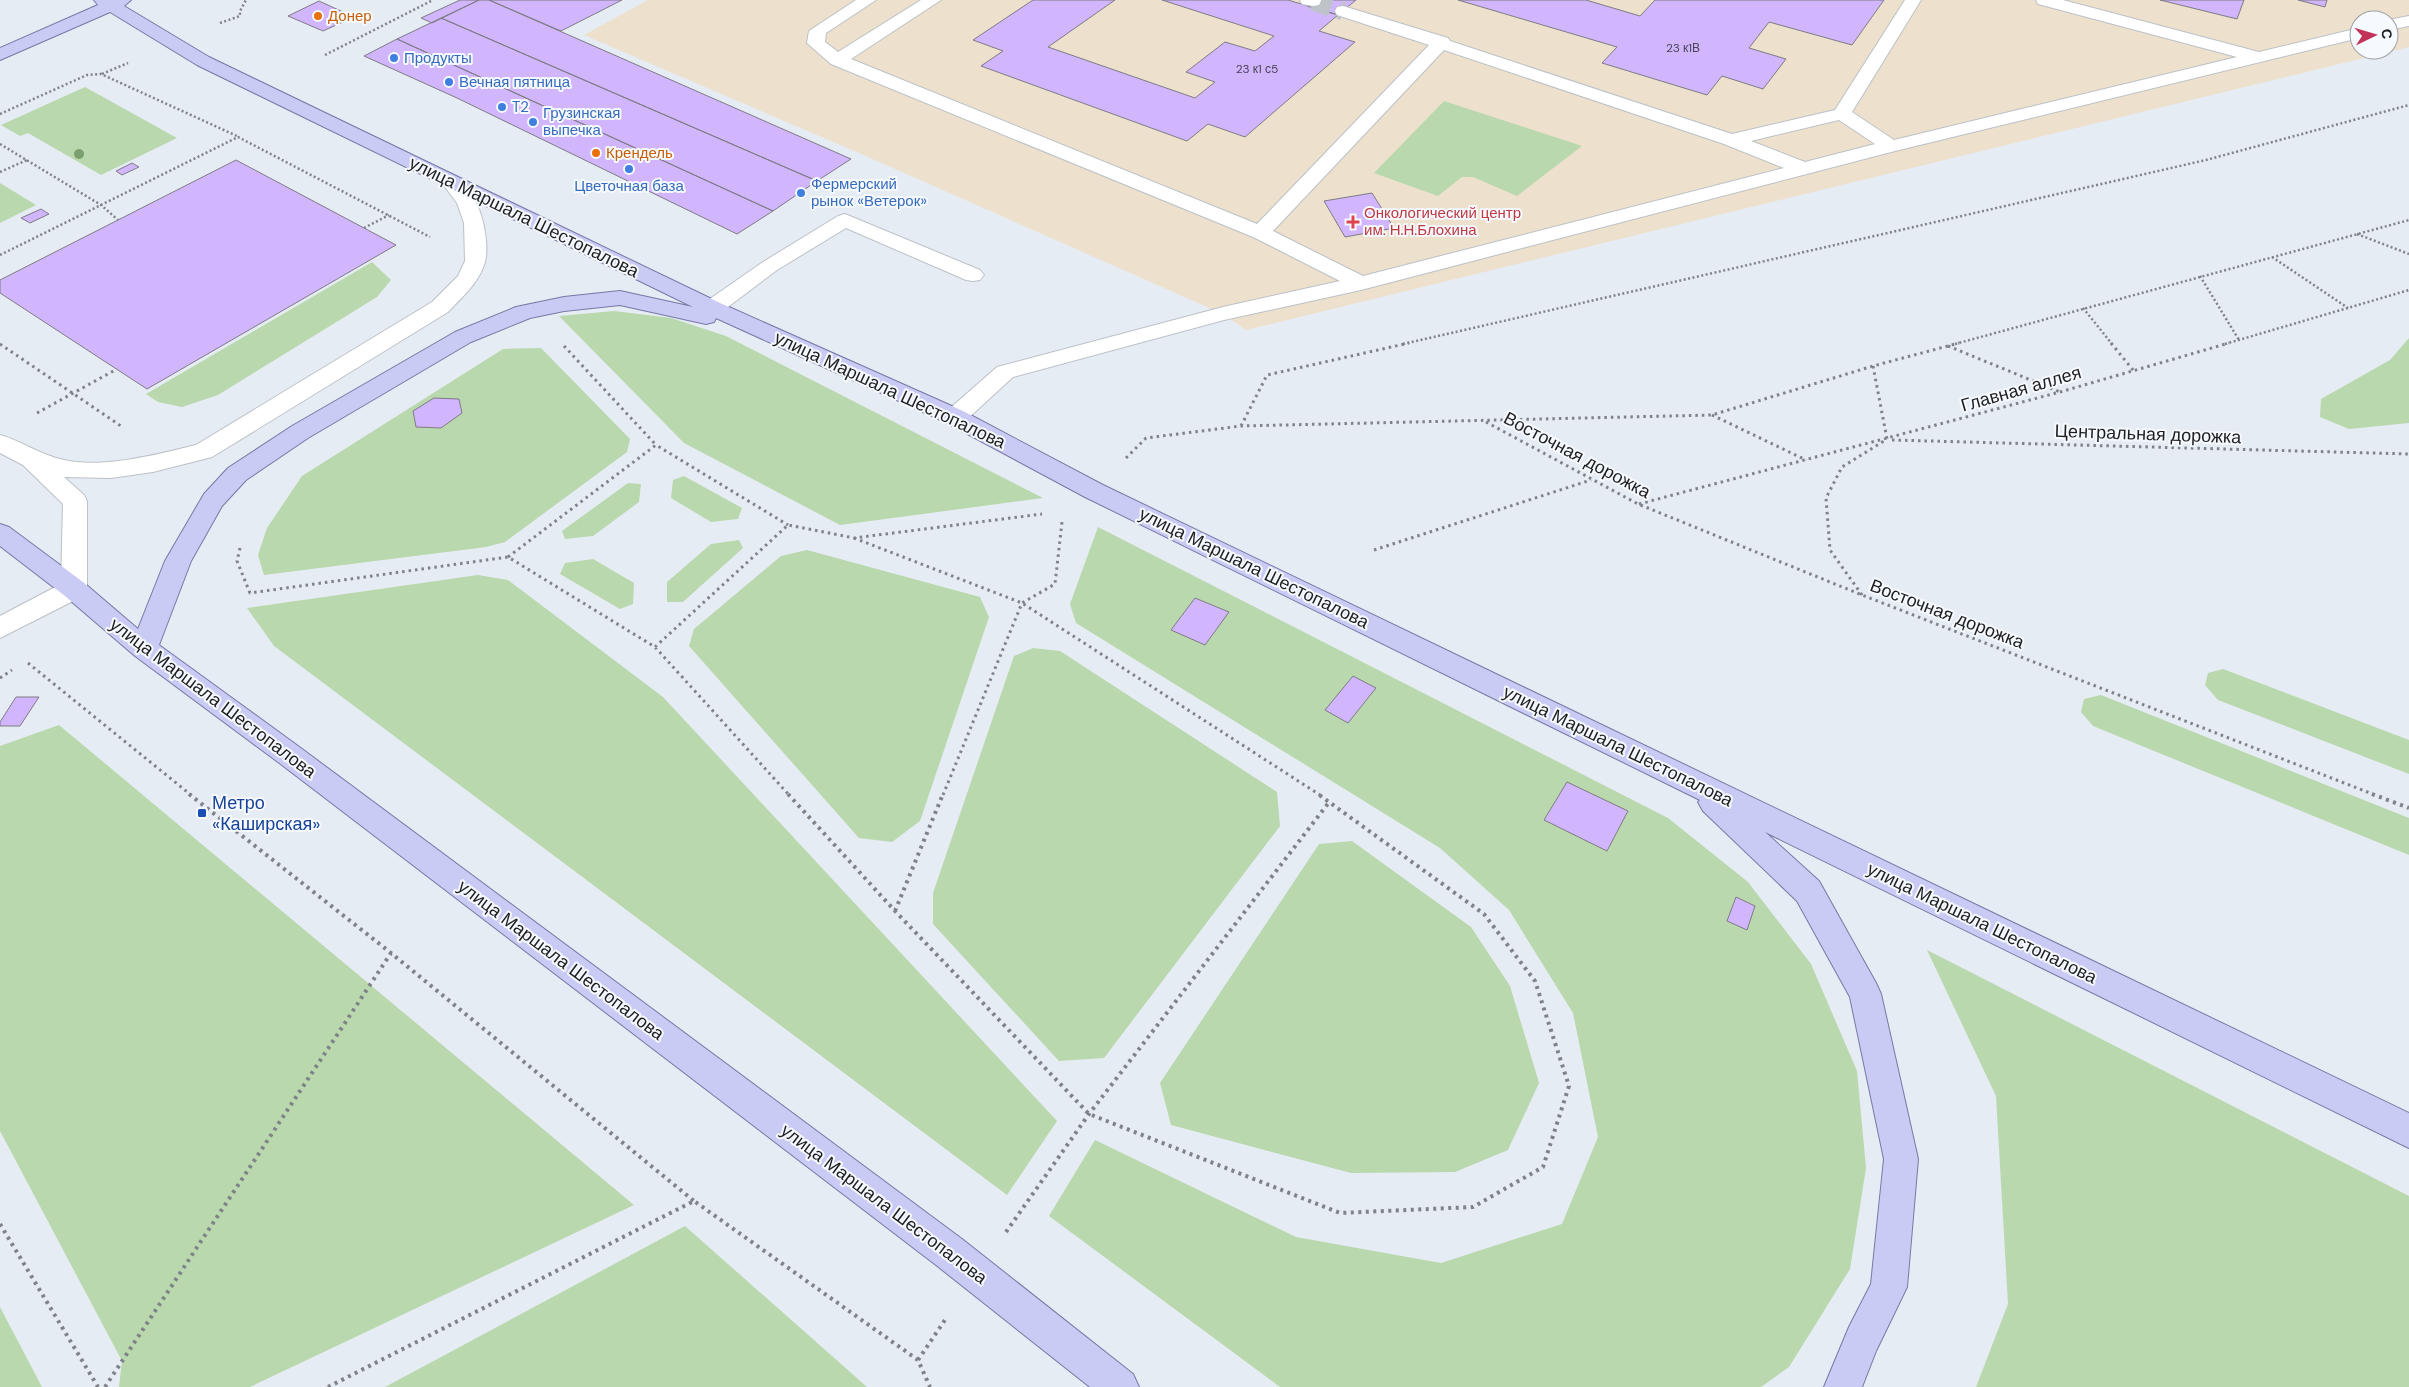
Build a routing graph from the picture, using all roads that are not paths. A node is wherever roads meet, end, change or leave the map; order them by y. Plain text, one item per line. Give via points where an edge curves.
1 (868, 0) edge
2 (933, 0) edge
3 (1913, 0) edge
4 (2044, 0) edge
5 (112, 2) edge
6 (1343, 11) tunnel mouth
7 (2349, 35) edge
8 (1442, 42) junction
9 (0, 55) edge
10 (2258, 57) junction
11 (837, 60) junction
12 (1842, 114) junction
13 (1731, 140) junction
14 (1890, 146) junction
15 (1805, 169) junction
16 (452, 183) junction
17 (1260, 233) junction
18 (973, 275) dead end
19 (1361, 284) junction
20 (712, 308) junction
21 (757, 328) junction
22 (955, 417) junction
23 (0, 443) edge
24 (28, 458) junction
25 (0, 534) edge
26 (74, 589) junction
27 (0, 628) edge
28 (144, 649) junction
29 (1692, 782) junction
30 (2409, 1131) edge
31 (1120, 1387) edge
32 (1844, 1387) edge

1 - 11 lane via 818,32 816,43
2 - 11 lane
3 - 12 lane
4 - 10 lane
5 - 9 main road
5 - 16 main road, улица Маршала Шестопалова via 203,62
6 - 8 lane
7 - 10 lane
8 - 13 lane
8 - 17 lane
10 - 14 lane
11 - 17 lane
12 - 13 lane
12 - 14 lane
13 - 15 lane
14 - 15 lane
15 - 19 lane
16 - 20 main road, улица Маршала Шестопалова
16 - 24 lane via 467,202 474,223 475,261 467,279 440,308 204,451 153,464 111,470 66,469
17 - 19 lane
18 - 20 lane via 845,220 770,266
19 - 22 lane via 1223,314 1005,372
20 - 21 main road, улица Маршала Шестопалова
21 - 22 main road, улица Маршала Шестопалова
21 - 28 main road via 620,298 524,312 462,337 300,432 238,474 213,500 185,547
22 - 29 main road, улица Маршала Шестопалова via 1094,491
23 - 24 lane
24 - 26 lane via 75,501
25 - 26 main road, улица Маршала Шестопалова
26 - 27 lane
26 - 28 main road, улица Маршала Шестопалова
28 - 31 main road, улица Маршала Шестопалова via 977,1274
29 - 30 main road, улица Маршала Шестопалова
29 - 32 main road via 1808,891 1865,994 1902,1159 1889,1286 1862,1340

